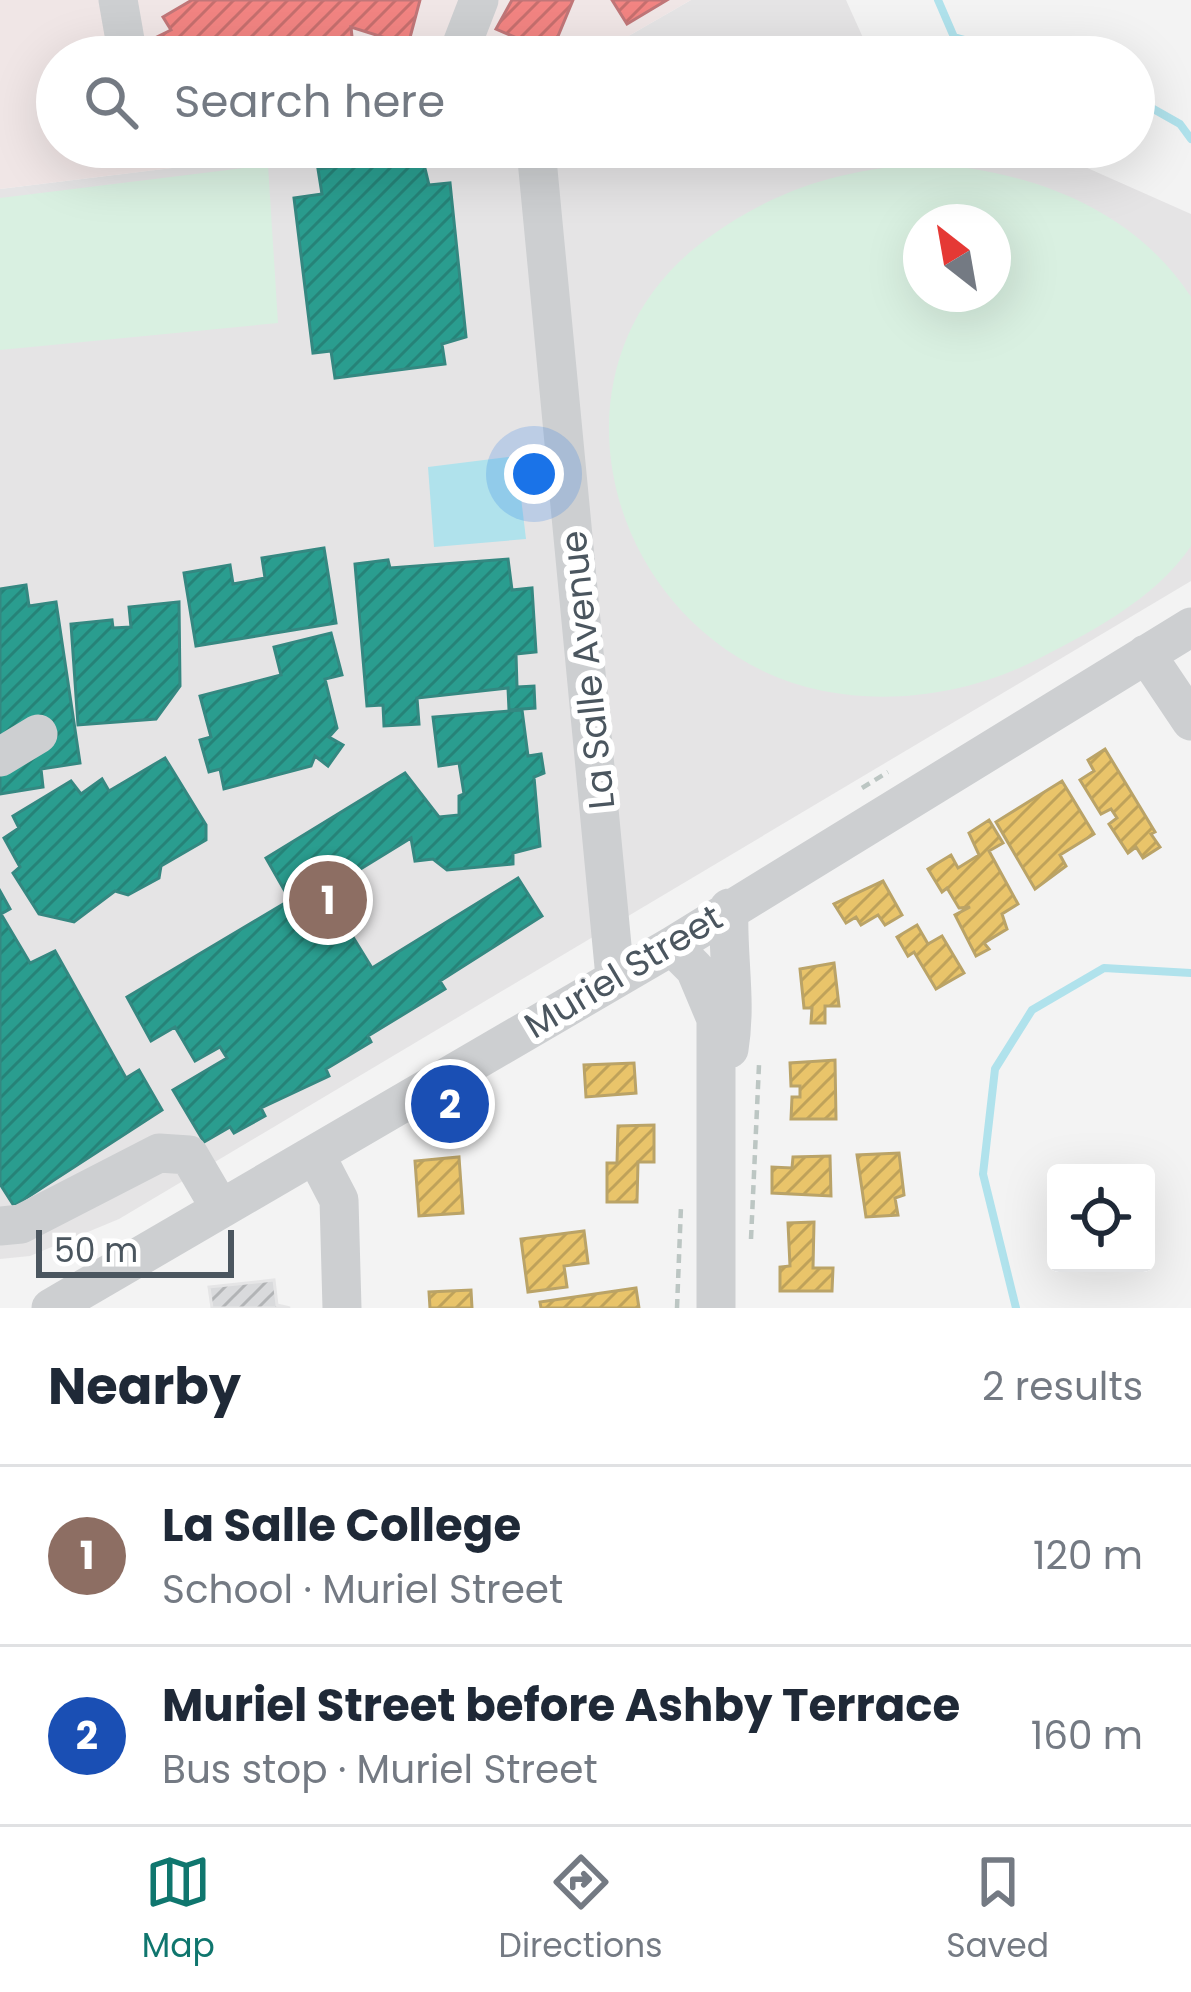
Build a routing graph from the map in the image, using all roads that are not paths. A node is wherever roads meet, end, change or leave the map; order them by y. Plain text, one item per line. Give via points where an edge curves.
1 (118, 0) edge
2 (479, 0) edge
3 (124, 36) edge
4 (465, 36) edge
5 (538, 168) edge
6 (1191, 627) edge
7 (1146, 654) junction
8 (1191, 721) edge
9 (38, 734) dead end
10 (0, 757) edge
11 (729, 908) junction
12 (672, 946) junction
13 (615, 977) junction
14 (719, 1107) junction
15 (315, 1154) junction
16 (220, 1208) junction
17 (0, 1226) edge
18 (51, 1308) edge
19 (342, 1308) edge
20 (716, 1308) edge

1 - 3 street
2 - 4 street
5 - 13 street, La Salle Avenue
6 - 7 street, Muriel Street
7 - 8 street
7 - 11 street, Muriel Street
9 - 10 street
11 - 12 street, Muriel Street
11 - 14 street via 737,1003
12 - 13 street, Muriel Street
12 - 14 street via 695,969 716,1019
13 - 15 street, Muriel Street
14 - 20 street
15 - 16 street, Muriel Street
15 - 19 street via 339,1200
16 - 17 street via 189,1155 159,1153 21,1224
16 - 18 street, Muriel Street

